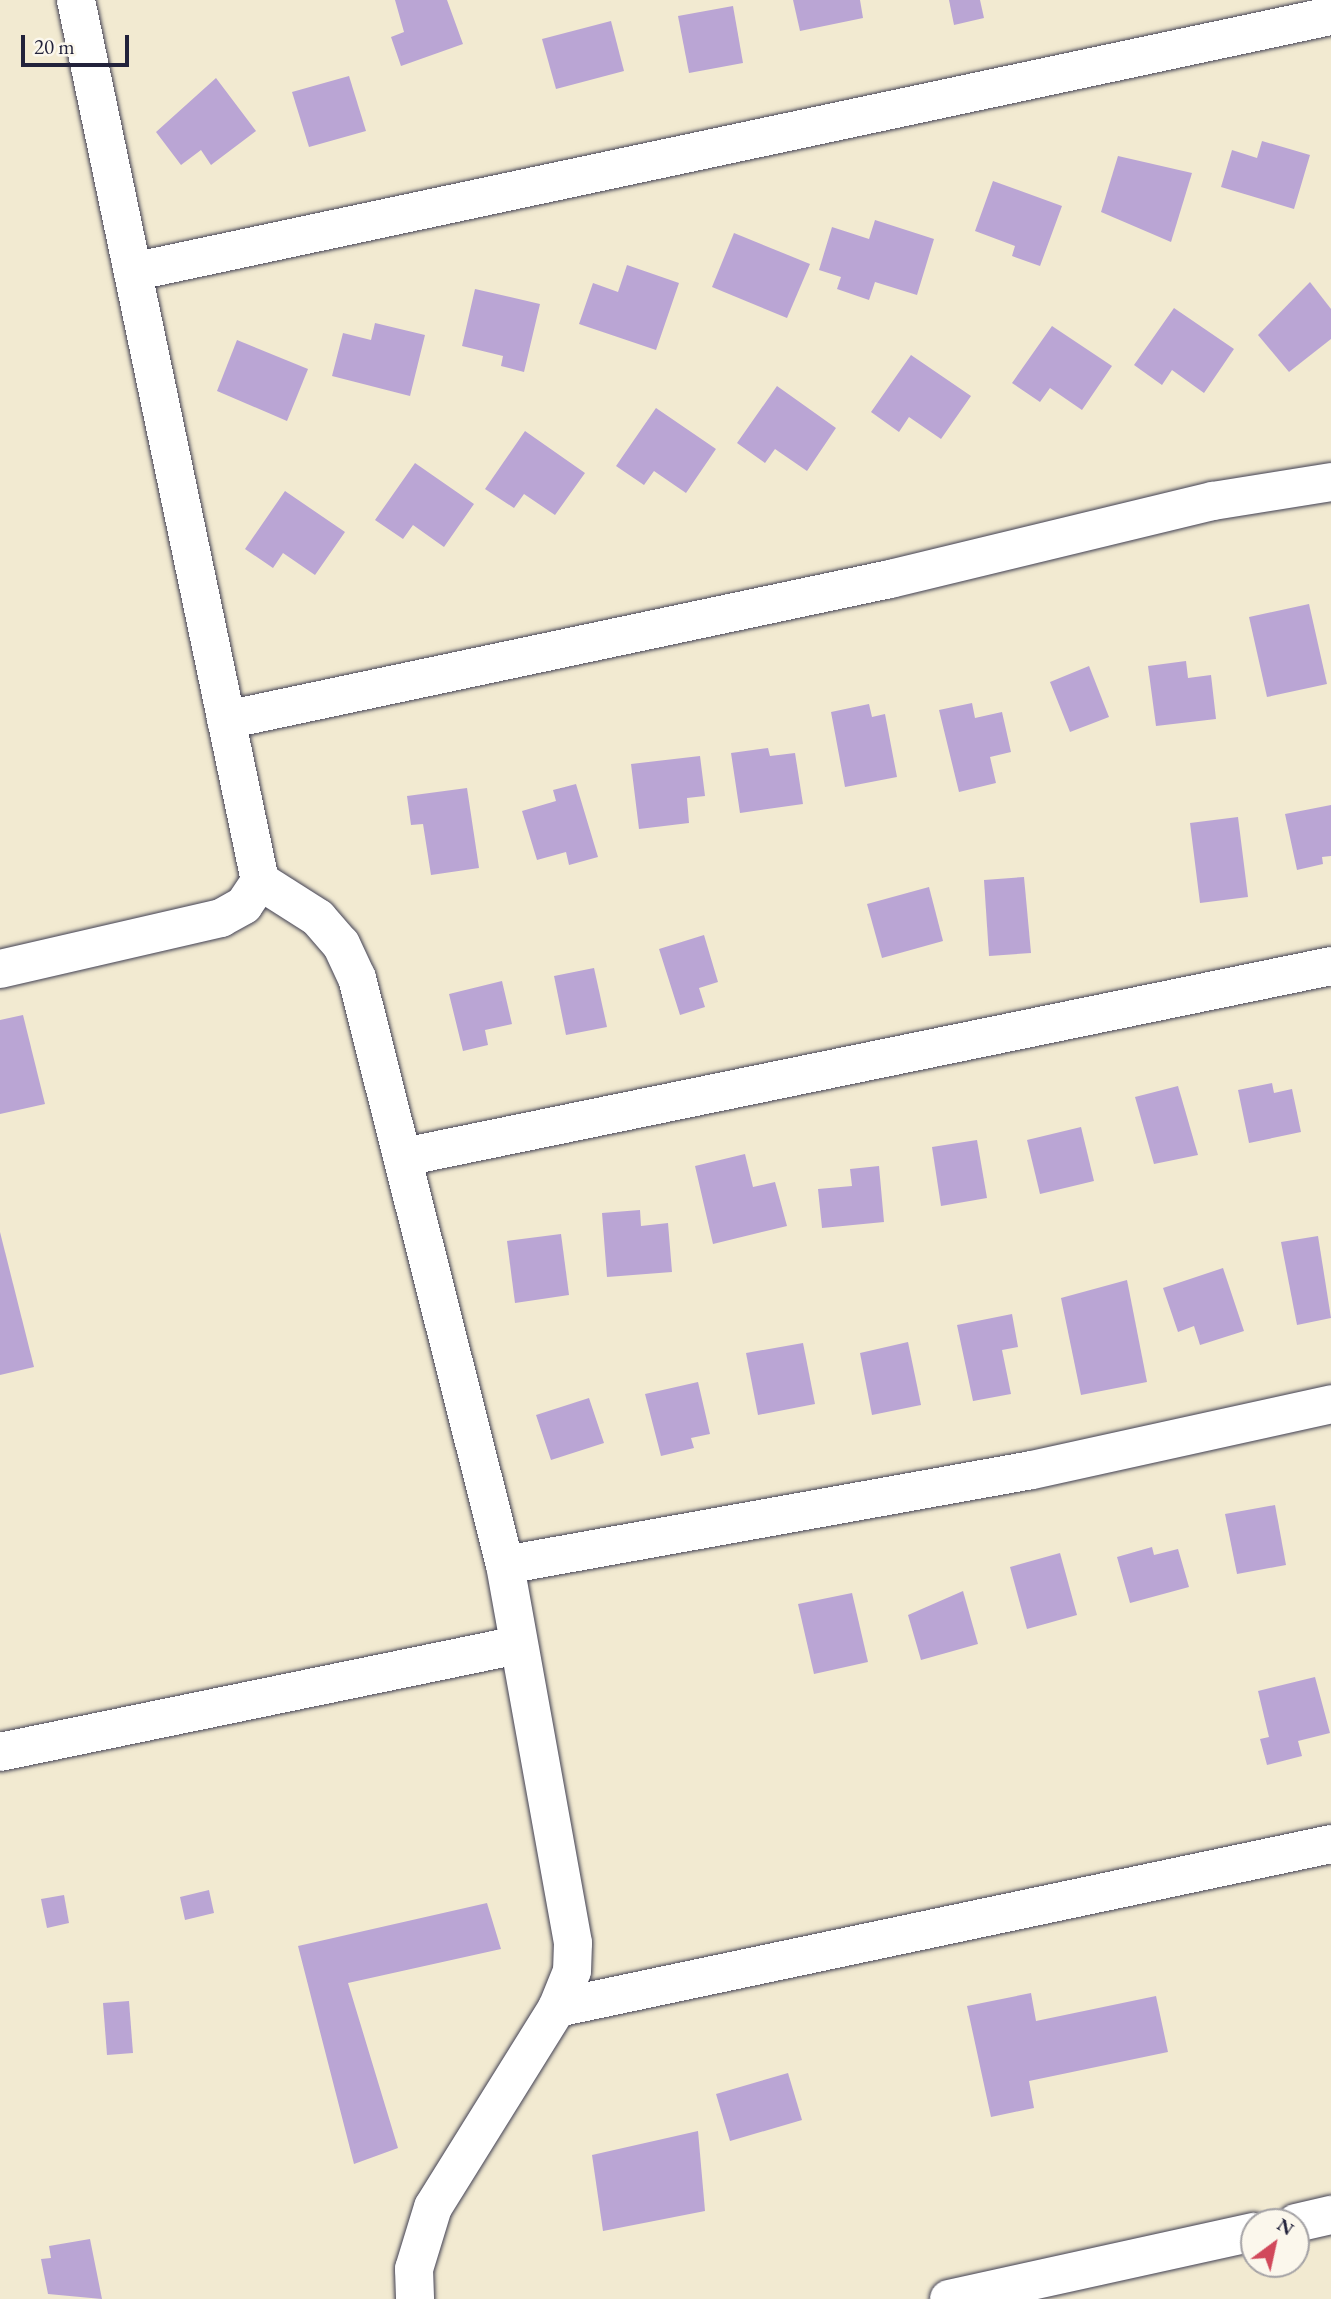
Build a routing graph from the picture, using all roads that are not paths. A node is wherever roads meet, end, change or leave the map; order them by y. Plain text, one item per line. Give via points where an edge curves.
1 (76, 0) edge
2 (1331, 16) edge
3 (137, 271) junction
4 (1331, 482) edge
5 (226, 720) junction
6 (260, 881) junction
7 (1331, 967) edge
8 (0, 970) edge
9 (404, 1157) junction
10 (1331, 1404) edge
11 (505, 1565) junction
12 (518, 1645) junction
13 (0, 1752) edge
14 (1331, 1844) edge
15 (557, 2008) junction
16 (1331, 2215) edge
17 (1310, 2220) edge
18 (1240, 2235) edge
19 (415, 2299) edge
20 (949, 2299) edge

1 - 3 street
2 - 3 street
3 - 5 street
4 - 5 street via 1213,501 890,579
5 - 6 street
6 - 8 street via 244,905 220,918
6 - 9 street via 318,918 341,944 357,978
7 - 9 street
9 - 11 street
10 - 11 street via 1032,1470
11 - 12 street
12 - 13 street
12 - 15 street via 573,1943 572,1971
14 - 15 street
15 - 19 street via 433,2207 414,2269
16 - 17 street
18 - 20 street

